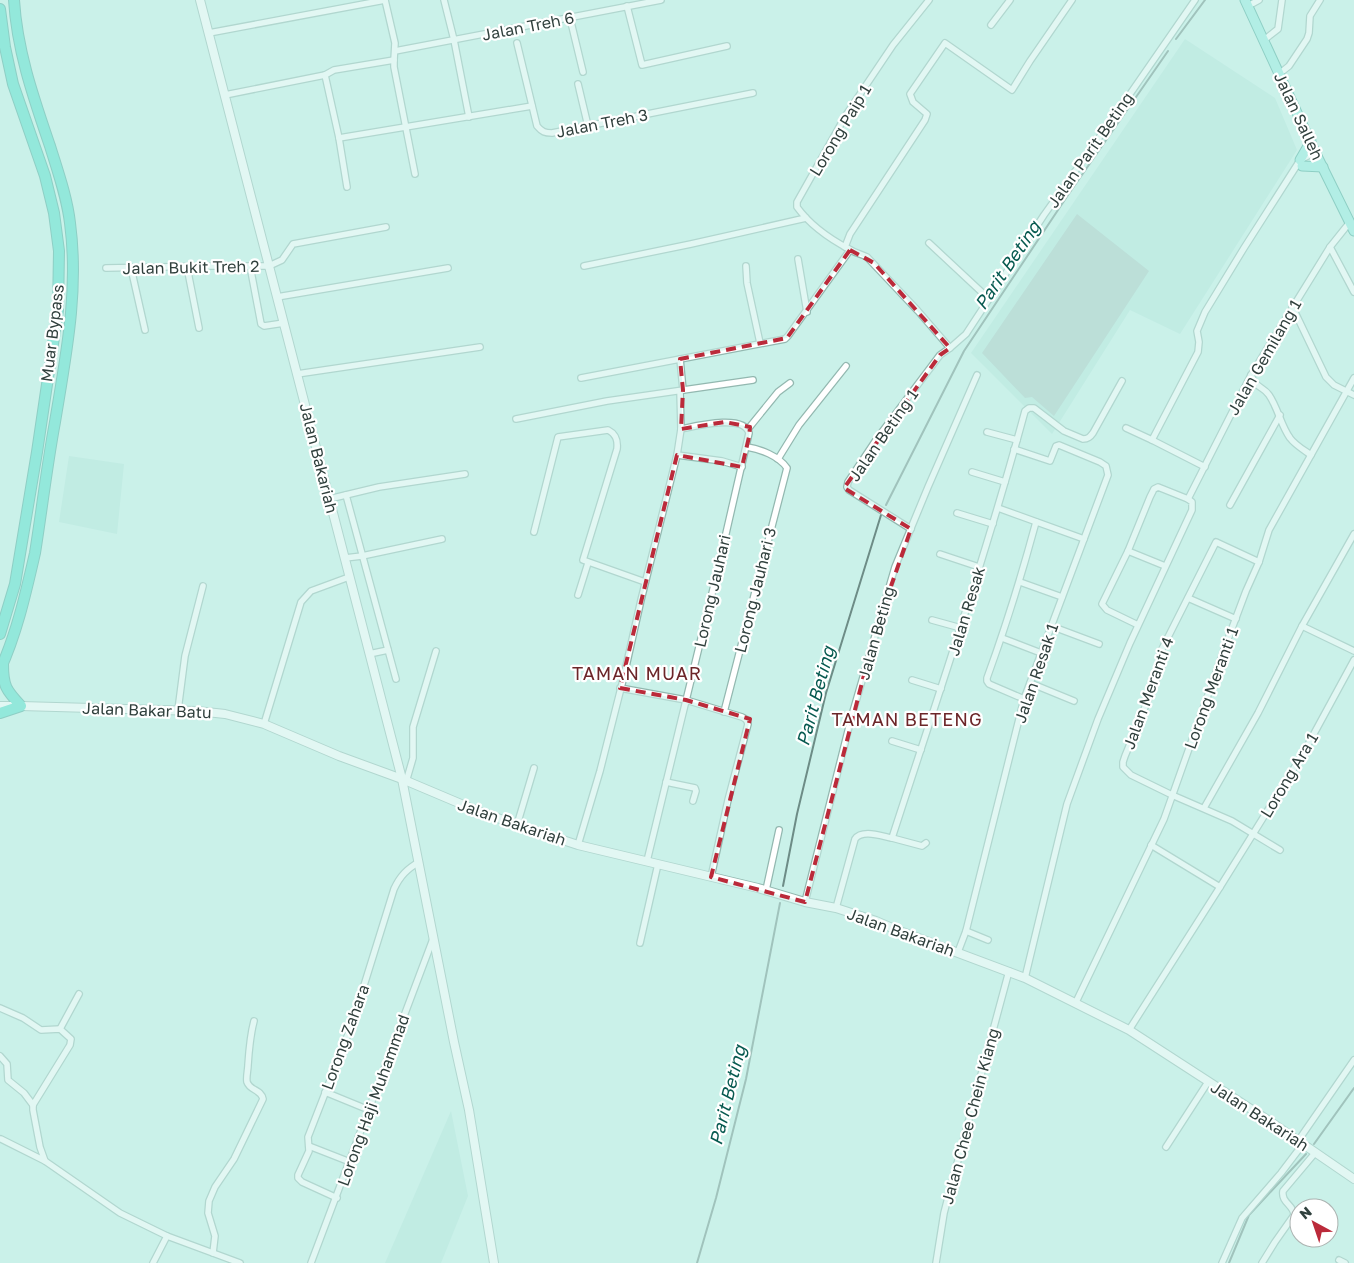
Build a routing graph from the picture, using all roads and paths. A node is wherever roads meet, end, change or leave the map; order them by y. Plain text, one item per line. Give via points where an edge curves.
1 (0, 0) edge
2 (14, 0) edge
3 (200, 0) edge
4 (385, 0) edge
5 (444, 0) edge
6 (661, 0) edge
7 (929, 0) edge
8 (1010, 0) edge
9 (1072, 0) edge
10 (1195, 0) edge
11 (1259, 0) edge
12 (1282, 0) edge
13 (1320, 0) edge
14 (1246, 3) edge
15 (627, 6) junction
16 (0, 7) edge
17 (570, 18) junction
18 (991, 25) dead end
19 (209, 33) junction
20 (454, 40) junction
21 (1264, 40) junction
22 (517, 43) dead end
23 (727, 46) dead end
24 (395, 51) junction
25 (394, 60) junction
26 (583, 72) dead end
27 (1279, 74) junction
28 (325, 75) junction
29 (578, 84) dead end
30 (754, 93) dead end
31 (225, 95) junction
32 (532, 106) junction
33 (469, 116) junction
34 (588, 126) junction
35 (406, 127) junction
36 (339, 138) junction
37 (1311, 141) junction
38 (1316, 154) junction
39 (1299, 166) junction
40 (1323, 167) junction
41 (415, 174) dead end
42 (347, 187) dead end
43 (806, 218) junction
44 (386, 227) dead end
45 (1353, 228) edge
46 (929, 243) dead end
47 (1330, 247) junction
48 (848, 248) junction
49 (798, 259) dead end
50 (187, 266) junction
51 (250, 266) junction
52 (269, 266) junction
53 (584, 266) dead end
54 (746, 266) dead end
55 (106, 268) dead end
56 (131, 268) junction
57 (448, 268) dead end
58 (1354, 292) edge
59 (277, 297) junction
60 (989, 298) junction
61 (1292, 306) junction
62 (807, 312) junction
63 (284, 323) junction
64 (200, 328) dead end
65 (145, 330) dead end
66 (760, 343) junction
67 (480, 347) dead end
68 (950, 348) junction
69 (680, 358) junction
70 (846, 366) dead end
71 (297, 374) junction
72 (977, 375) dead end
73 (1251, 375) junction
74 (581, 378) dead end
75 (1354, 378) edge
76 (752, 380) dead end
77 (1122, 380) dead end
78 (790, 383) dead end
79 (682, 391) junction
80 (1347, 391) junction
81 (1354, 395) edge
82 (1280, 415) junction
83 (516, 419) dead end
84 (1126, 428) dead end
85 (681, 429) junction
86 (748, 429) junction
87 (987, 432) dead end
88 (1017, 440) junction
89 (1152, 440) junction
90 (747, 447) junction
91 (1014, 449) junction
92 (677, 455) junction
93 (1311, 455) junction
94 (778, 459) junction
95 (742, 467) junction
96 (1204, 467) junction
97 (972, 472) dead end
98 (465, 474) dead end
99 (1005, 482) junction
100 (346, 496) junction
101 (329, 499) junction
102 (1188, 499) junction
103 (1230, 505) dead end
104 (998, 508) junction
105 (957, 513) dead end
106 (1036, 522) junction
107 (993, 524) junction
108 (911, 529) junction
109 (534, 532) dead end
110 (1354, 534) edge
111 (1084, 539) junction
112 (442, 540) dead end
113 (1128, 551) junction
114 (940, 554) dead end
115 (362, 556) junction
116 (344, 558) junction
117 (585, 561) junction
118 (1259, 562) junction
119 (1166, 566) junction
120 (979, 567) junction
121 (349, 577) junction
122 (645, 582) junction
123 (1020, 582) junction
124 (202, 586) dead end
125 (578, 595) dead end
126 (1062, 597) junction
127 (1188, 598) junction
128 (1236, 619) junction
129 (932, 620) dead end
130 (1138, 625) junction
131 (1052, 626) junction
132 (1302, 626) junction
133 (961, 628) junction
134 (0, 634) edge
135 (1002, 638) junction
136 (1099, 644) dead end
137 (388, 650) junction
138 (436, 650) dead end
139 (1354, 651) edge
140 (1041, 653) junction
141 (369, 654) junction
142 (1354, 660) edge
143 (2, 667) edge
144 (396, 679) dead end
145 (912, 680) dead end
146 (1030, 683) junction
147 (620, 688) junction
148 (941, 689) junction
149 (1024, 699) junction
150 (686, 700) junction
151 (1074, 701) dead end
152 (0, 706) edge
153 (21, 706) junction
154 (178, 710) junction
155 (724, 712) junction
156 (0, 713) edge
157 (264, 724) junction
158 (892, 741) dead end
159 (921, 750) junction
160 (534, 768) dead end
161 (404, 780) junction
162 (666, 782) junction
163 (1172, 795) junction
164 (694, 801) dead end
165 (1204, 808) junction
166 (518, 825) junction
167 (779, 830) dead end
168 (1253, 834) junction
169 (892, 838) junction
170 (926, 843) dead end
171 (578, 845) junction
172 (1151, 845) junction
173 (1280, 850) dead end
174 (647, 861) junction
175 (419, 862) junction
176 (658, 864) junction
177 (711, 877) junction
178 (1220, 887) junction
179 (766, 890) junction
180 (805, 902) junction
181 (836, 908) junction
182 (966, 931) junction
183 (434, 937) junction
184 (988, 940) dead end
185 (640, 942) dead end
186 (958, 952) junction
187 (1009, 971) junction
188 (1025, 978) junction
189 (79, 994) dead end
190 (1076, 1002) junction
191 (0, 1008) edge
192 (254, 1021) dead end
193 (60, 1029) junction
194 (1129, 1030) junction
195 (0, 1056) edge
196 (1354, 1060) edge
197 (1208, 1082) junction
198 (325, 1092) junction
199 (33, 1105) junction
200 (369, 1110) junction
201 (1, 1139) edge
202 (1300, 1142) junction
203 (308, 1146) junction
204 (1166, 1147) dead end
205 (1315, 1153) junction
206 (45, 1161) junction
207 (350, 1162) junction
208 (1354, 1179) edge
209 (337, 1198) junction
210 (167, 1236) junction
211 (213, 1253) junction
212 (152, 1263) edge
213 (240, 1263) edge
214 (311, 1263) edge
215 (494, 1263) edge
216 (936, 1263) edge
217 (1222, 1263) edge
218 (1262, 1263) edge

1 - 16 highway, Muar Bypass
2 - 143 highway, Muar Bypass via 18,36 28,77 63,188 70,221 74,277 72,314 35,553 16,628
3 - 19 main road, Jalan Bakariah
4 - 19 street
4 - 24 street
5 - 20 street
6 - 15 street, Jalan Treh 6
7 - 43 street, Lorong Paip 1 via 888,53 826,150 797,202
8 - 18 street
9 - 48 street via 1012,90 946,42 910,94 913,102 927,114 926,120 850,234
10 - 60 street, Jalan Parit Beting
11 - 14 street
12 - 21 street via 1278,29
13 - 27 street via 1310,16 1307,39
14 - 21 main road, Jalan Salleh
15 - 17 street, Jalan Treh 6
15 - 23 street via 642,65
16 - 134 highway, Muar Bypass via 4,47 13,84 45,176 59,251 58,310 37,452 15,584
17 - 20 street, Jalan Treh 6
17 - 26 street
19 - 31 main road, Jalan Bakariah
20 - 24 street, Jalan Treh 6
20 - 33 street
21 - 27 main road, Jalan Salleh
22 - 32 street, Jalan Treh 3
24 - 25 street
25 - 28 street via 334,70
25 - 35 street
27 - 37 main road, Jalan Salleh
28 - 31 street
28 - 36 street
29 - 34 street
30 - 34 street, Jalan Treh 3
31 - 52 main road, Jalan Bakariah
32 - 33 street
32 - 34 street, Jalan Treh 3 via 538,126 546,134
33 - 35 street
35 - 36 street
35 - 41 street
36 - 42 street
37 - 38 main road, Jalan Salleh
37 - 39 main road
38 - 39 street
38 - 40 main road, Jalan Salleh
39 - 40 main road
39 - 89 street via 1205,312 1198,331 1198,352
40 - 45 main road, Jalan Salleh
43 - 48 street
43 - 53 street
44 - 52 street, Jalan Bukit Treh 2 via 293,244 282,260
45 - 47 street, Jalan Gemilang 1
46 - 60 street
47 - 58 street
47 - 61 street, Jalan Gemilang 1
48 - 62 street
48 - 68 street via 861,253 874,264
49 - 62 street
50 - 51 street, Jalan Bukit Treh 2
50 - 56 street, Jalan Bukit Treh 2
50 - 64 street
51 - 52 street, Jalan Bukit Treh 2
51 - 63 street via 261,324
52 - 59 main road, Jalan Bakariah
54 - 66 street
55 - 56 street, Jalan Bukit Treh 2
56 - 65 street
57 - 59 street
59 - 63 main road, Jalan Bakariah
60 - 68 street, Jalan Parit Beting via 966,334
61 - 73 street, Jalan Gemilang 1
61 - 80 street via 1326,378
62 - 66 street via 785,339
63 - 71 main road, Jalan Bakariah
66 - 69 street
67 - 71 street
68 - 108 street, Jalan Beting 1 via 940,355 876,440 847,486 848,490
69 - 74 street
69 - 79 street
70 - 94 street via 799,425
71 - 101 main road, Jalan Bakariah
72 - 108 street, Jalan Beting
73 - 82 street via 1257,385 1268,392
73 - 96 street, Jalan Gemilang 1
75 - 80 street, Lorong Meranti 1
76 - 79 street
77 - 88 street, Jalan Resak via 1087,439 1064,431 1030,408 1025,411
78 - 86 street via 778,392
79 - 83 street via 607,401
79 - 85 street
80 - 81 street
80 - 93 street, Lorong Meranti 1
82 - 93 street via 1288,436
82 - 103 street
84 - 89 street
85 - 86 street via 721,422
85 - 92 street
86 - 90 street, Lorong Jauhari
87 - 88 street
88 - 91 street, Jalan Resak
89 - 96 street
90 - 94 street
90 - 95 street, Lorong Jauhari
91 - 99 street, Jalan Resak
91 - 111 street, Jalan Resak 1 via 1050,461 1059,445 1106,466 1108,475
92 - 95 street
92 - 122 street
93 - 118 street, Lorong Meranti 1 via 1269,530
94 - 155 street, Lorong Jauhari 3 via 787,468
95 - 150 street, Lorong Jauhari
96 - 102 street, Jalan Gemilang 1
97 - 99 street
98 - 100 street
99 - 104 street, Jalan Resak
100 - 101 street
100 - 115 street
101 - 116 main road, Jalan Bakariah
102 - 113 street via 1158,487 1154,489
102 - 119 street via 1192,502 1192,510
104 - 106 street
104 - 107 street, Jalan Resak
105 - 107 street
106 - 111 street
106 - 123 street
107 - 120 street, Jalan Resak
108 - 180 street, Jalan Beting via 876,630
109 - 117 street via 558,437 608,430 618,443
110 - 132 street
111 - 126 street, Jalan Resak 1
112 - 115 street
113 - 119 street
113 - 130 street via 1102,604 1107,610
114 - 120 street
115 - 116 street
115 - 137 street
116 - 121 main road, Jalan Bakariah
117 - 122 street
117 - 125 street
118 - 127 street, Jalan Meranti 4 via 1216,542
118 - 128 street, Lorong Meranti 1
119 - 130 street
120 - 133 street, Jalan Resak
121 - 141 main road, Jalan Bakariah
121 - 157 street via 311,591 301,602
122 - 147 street
123 - 126 street
123 - 135 street
124 - 154 street via 185,656
126 - 131 street, Jalan Resak 1
127 - 128 street
127 - 163 street, Jalan Meranti 4 via 1160,653 1163,663 1123,762 1123,767 1130,774
128 - 163 street, Lorong Meranti 1
129 - 133 street
130 - 188 street via 1098,719 1067,804
131 - 136 street
131 - 140 street, Jalan Resak 1
132 - 139 street
132 - 165 street via 1258,713
133 - 148 street, Jalan Resak
135 - 140 street
135 - 149 street via 987,681
137 - 141 street
137 - 144 street
138 - 161 street via 414,727 413,758
140 - 146 street, Jalan Resak 1
141 - 161 main road, Jalan Bakariah
142 - 168 street, Lorong Ara 1 via 1304,752
143 - 153 highway via 5,686
145 - 148 street
146 - 149 street, Jalan Resak 1
146 - 151 street
147 - 150 street
147 - 171 street
148 - 159 street, Jalan Resak
149 - 182 street, Jalan Resak 1
150 - 155 street
150 - 162 street, Lorong Jauhari
152 - 153 main road, Jalan Bakar Batu
153 - 154 main road, Jalan Bakar Batu
153 - 156 highway
154 - 157 main road, Jalan Bakar Batu via 216,712
155 - 177 street via 745,718 748,724
157 - 161 main road, Jalan Bakar Batu
158 - 159 street
159 - 169 street, Jalan Resak
160 - 166 street
161 - 166 main road, Jalan Bakariah
161 - 175 main road
162 - 164 street via 695,788
162 - 174 street, Lorong Jauhari
163 - 165 street
163 - 172 street, Lorong Meranti 1
165 - 168 street
166 - 171 main road, Jalan Bakariah
167 - 179 street
168 - 173 street
168 - 178 street, Lorong Ara 1
169 - 170 street via 922,846
169 - 181 street via 864,833 857,835
171 - 174 main road, Jalan Bakariah
172 - 178 street
172 - 190 street, Lorong Meranti 1
174 - 176 main road, Jalan Bakariah
175 - 183 main road
175 - 198 street, Lorong Zahara via 398,878 352,1024
176 - 177 main road, Jalan Bakariah
176 - 185 street
177 - 179 main road, Jalan Bakariah
178 - 194 street, Lorong Ara 1
179 - 180 main road, Jalan Bakariah
180 - 181 main road, Jalan Bakariah
181 - 186 main road, Jalan Bakariah
182 - 184 street
182 - 186 street, Jalan Resak 1
183 - 200 street, Lorong Haji Muhammad
183 - 215 main road via 469,1110
186 - 187 main road, Jalan Bakariah
187 - 188 main road, Jalan Bakariah
187 - 216 street, Jalan Chee Chein Kiang via 944,1213
188 - 190 main road, Jalan Bakariah
189 - 193 street
190 - 194 main road, Jalan Bakariah
191 - 193 street via 41,1030
192 - 211 street via 247,1081 263,1099 209,1201 208,1213 215,1236
193 - 199 street via 70,1036 71,1042
194 - 197 main road, Jalan Bakariah
195 - 199 street via 7,1064 8,1080
196 - 202 street
197 - 202 main road, Jalan Bakariah
197 - 204 street
198 - 200 street
198 - 203 street, Lorong Zahara via 308,1137
199 - 206 street
200 - 207 street, Lorong Haji Muhammad
201 - 206 street
202 - 205 main road, Jalan Bakariah
202 - 217 street via 1281,1172 1242,1218
203 - 207 street
203 - 209 street, Lorong Zahara via 309,1153 298,1178
205 - 208 main road, Jalan Bakariah
205 - 218 street via 1283,1191 1282,1196 1294,1215
206 - 210 street via 120,1213
207 - 209 street, Lorong Haji Muhammad
209 - 214 street, Lorong Haji Muhammad
210 - 211 street
210 - 212 street
211 - 213 street

